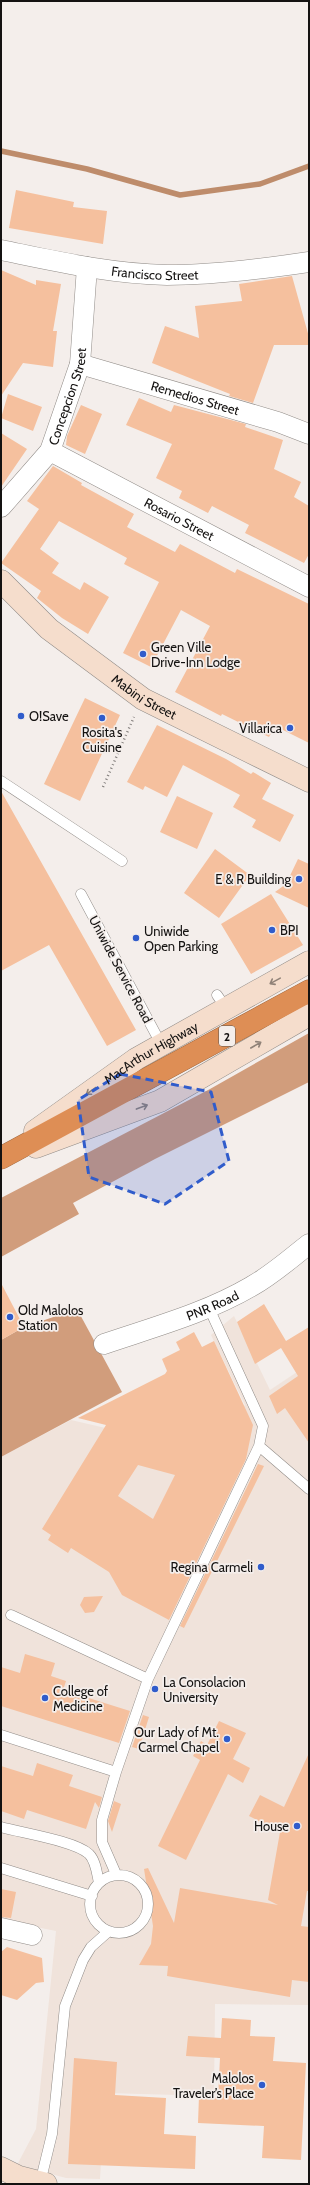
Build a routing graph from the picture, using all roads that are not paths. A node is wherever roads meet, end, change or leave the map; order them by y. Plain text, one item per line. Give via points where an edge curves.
1 (1, 250) edge
2 (309, 262) edge
3 (87, 267) junction
4 (80, 364) junction
5 (309, 434) edge
6 (50, 451) junction
7 (1, 507) edge
8 (1, 581) edge
9 (309, 587) edge
10 (309, 780) edge
11 (1, 782) edge
12 (122, 860) dead end
13 (81, 894) dead end
14 (309, 962) edge
15 (309, 991) edge
16 (309, 1015) edge
17 (161, 1044) junction
18 (1, 1158) edge
19 (309, 1244) edge
20 (208, 1308) junction
21 (104, 1344) dead end
22 (259, 1446) junction
23 (309, 1489) edge
24 (11, 1615) dead end
25 (148, 1679) junction
26 (1, 1735) edge
27 (116, 1772) junction
28 (1, 1828) edge
29 (1, 1868) edge
30 (116, 1874) junction
31 (99, 1883) junction
32 (92, 1896) junction
33 (1, 1928) edge
34 (109, 1931) junction
35 (32, 1935) dead end
36 (1, 2168) edge
37 (43, 2183) edge

1 - 3 street, Francisco Street
2 - 3 street, Francisco Street via 247,271 166,275
3 - 4 street, Concepcion Street
4 - 5 street, Remedios Street via 278,422
4 - 6 street, Concepcion Street
6 - 7 street, Concepcion Street
6 - 9 street, Rosario Street
8 - 10 main road, Mabini Street via 49,629 143,699
11 - 12 lane
13 - 17 lane, Uniwide Service Road
14 -> 17 main road, MacArthur Highway via 222,1001
15 - 18 highway, MacArthur Highway / 2
18 -> 16 main road via 160,1101
17 -> 18 main road, MacArthur Highway via 136,1059
19 - 20 street, PNR Road via 253,1286
20 - 21 street, PNR Road via 183,1319
20 - 22 lane via 263,1426
22 - 23 lane
22 - 25 lane
24 - 25 lane
25 - 27 lane
26 - 27 lane
27 - 30 lane via 102,1820 102,1842
28 - 31 lane via 73,1845 90,1854
29 - 32 lane
30 - 31 lane
30 - 34 lane via 134,1878 142,1884 148,1897 148,1911 140,1924 128,1932
31 - 32 lane
32 - 34 lane via 91,1909 94,1918 100,1926
33 - 35 street
34 - 37 lane via 91,1947 83,1960 65,2006 52,2134
36 - 37 main road via 19,2177

